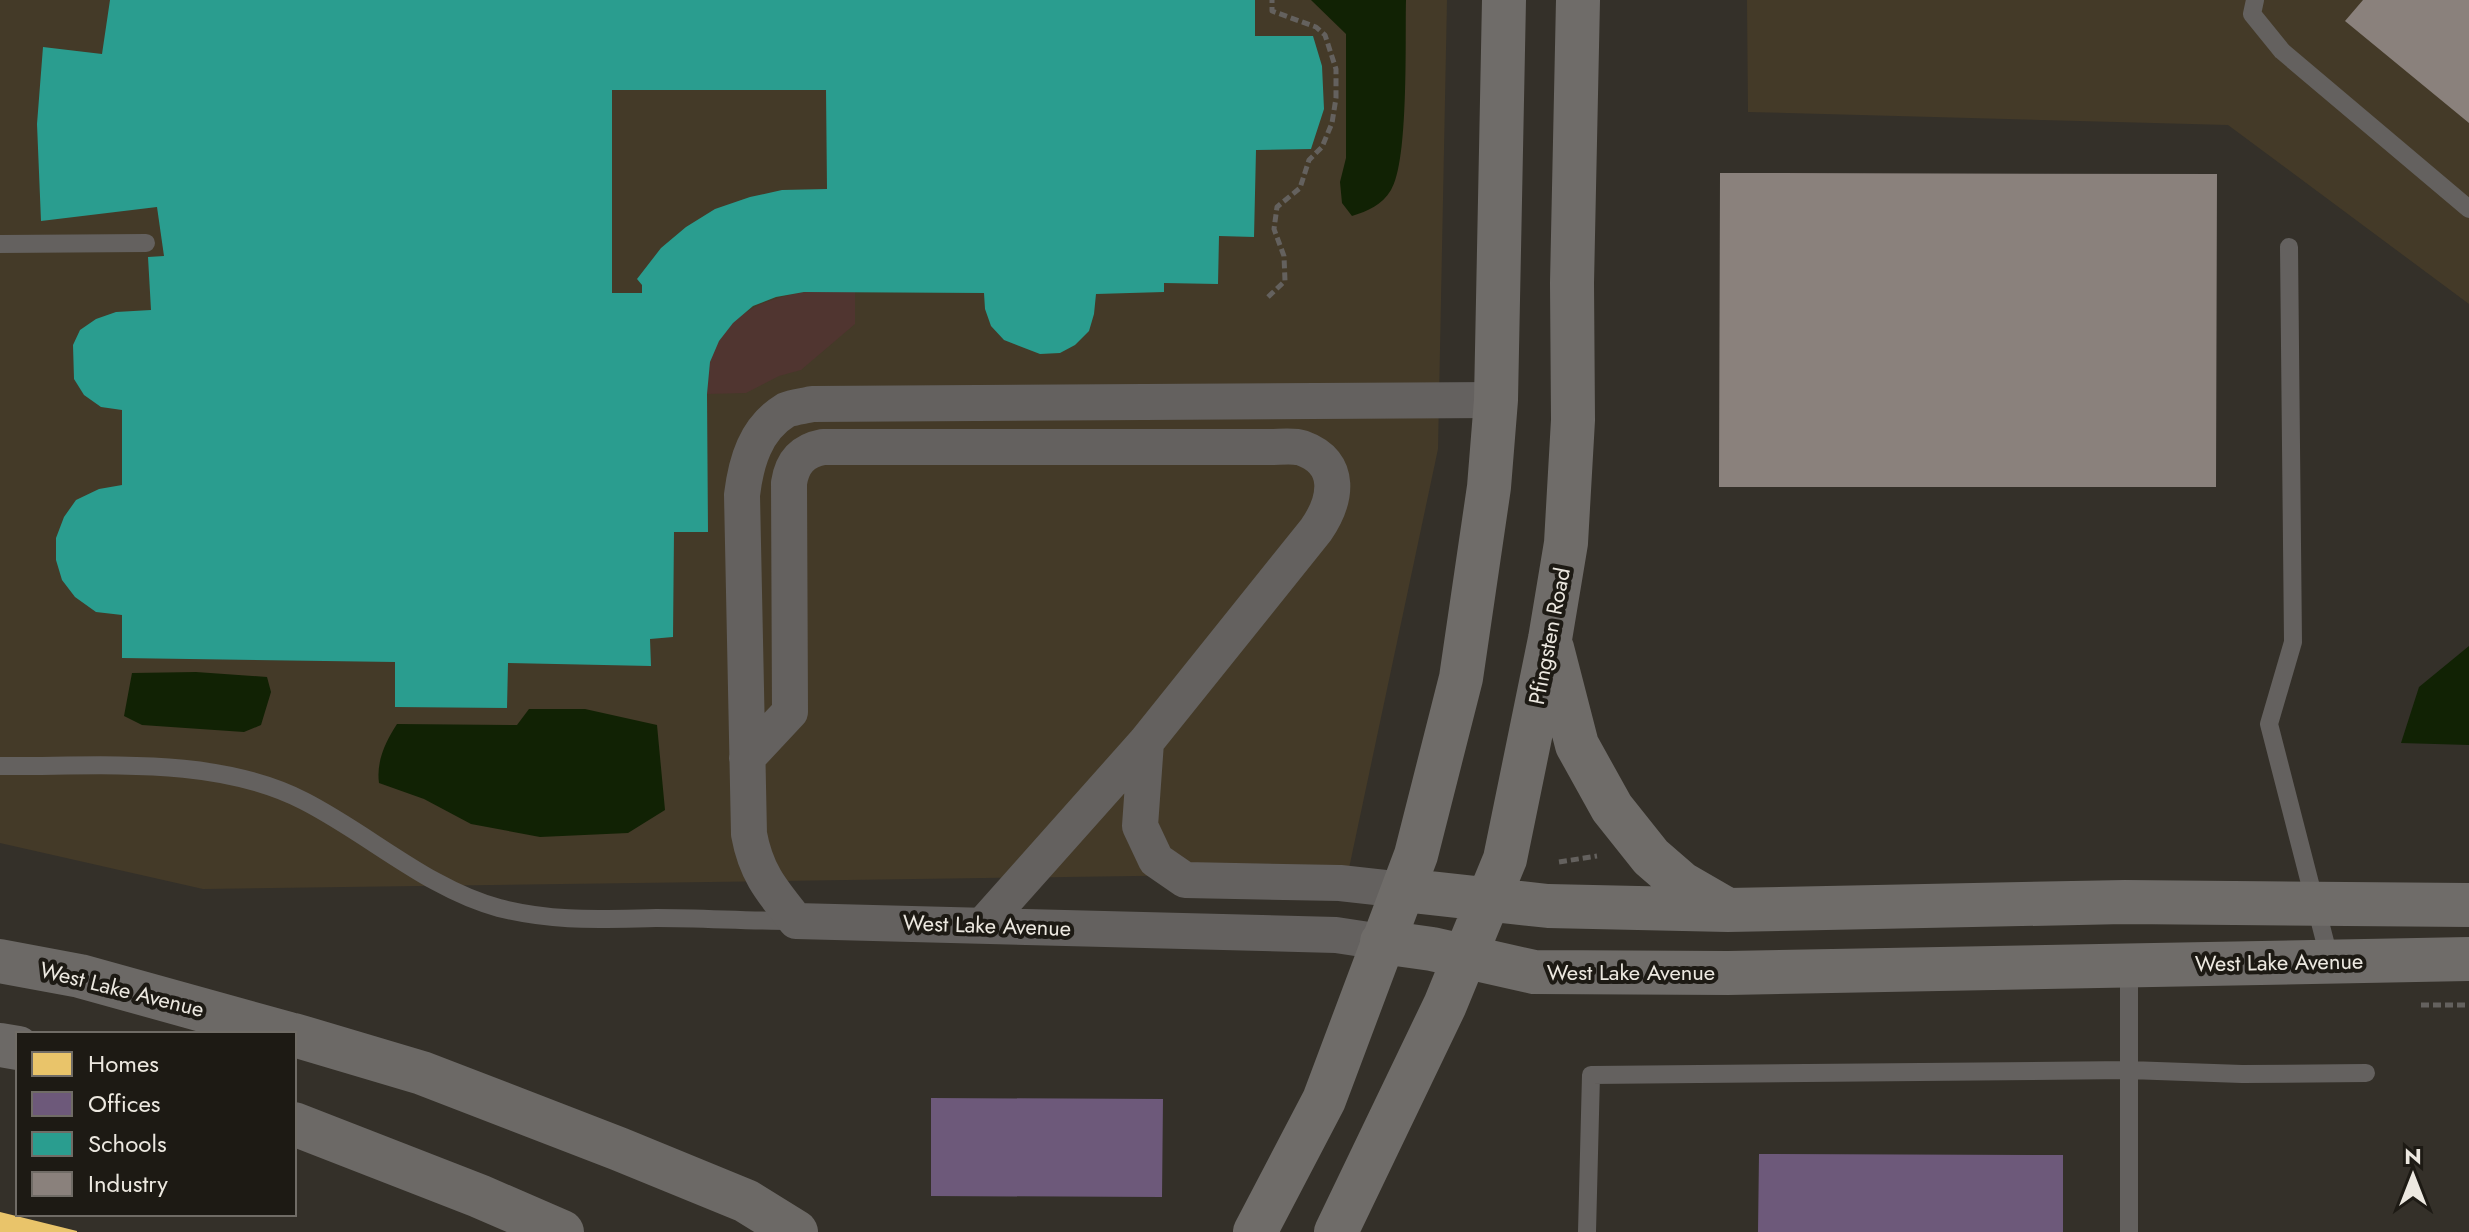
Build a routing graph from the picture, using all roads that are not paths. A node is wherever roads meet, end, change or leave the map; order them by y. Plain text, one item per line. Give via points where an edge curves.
1 (1504, 0) edge
2 (1578, 0) edge
3 (2255, 0) edge
4 (2469, 209) edge
5 (146, 243) dead end
6 (0, 244) edge
7 (2289, 247) dead end
8 (1496, 400) junction
9 (1550, 639) junction
10 (1146, 742) junction
11 (747, 758) junction
12 (0, 766) edge
13 (1403, 890) junction
14 (1488, 900) junction
15 (2317, 904) junction
16 (2469, 905) edge
17 (1728, 910) junction
18 (796, 921) junction
19 (984, 924) junction
20 (1382, 942) junction
21 (1465, 956) junction
22 (2469, 959) edge
23 (0, 961) edge
24 (2330, 961) junction
25 (2129, 966) junction
26 (281, 1032) edge
27 (296, 1036) edge
28 (2129, 1070) junction
29 (2366, 1073) dead end
30 (296, 1125) edge
31 (562, 1232) edge
32 (796, 1232) edge
33 (1255, 1232) edge
34 (1336, 1232) edge
35 (1587, 1232) edge
36 (2129, 1232) edge

1 - 8 main road
2 - 9 main road, Pfingsten Road via 1573,420 1566,543
3 - 4 lane via 2252,14 2282,51
5 - 6 lane
7 - 15 lane via 2293,642 2269,724
8 - 11 street via 827,404 787,409 753,446 742,495
8 - 13 main road via 1461,678
9 - 14 main road, Pfingsten Road via 1505,859
9 - 17 main road via 1577,745 1612,808 1651,857 1681,883
10 - 11 street via 1329,512 1334,494 1321,458 1300,447 810,449 791,467 789,483 790,712
10 - 13 street via 1140,826 1156,860 1185,880 1340,883
10 - 19 street
11 - 18 street via 754,859 765,883
12 - 18 lane via 155,768 222,773 266,785 303,800 466,897 540,918
13 - 14 main road
13 - 20 main road
14 - 17 main road
14 - 21 main road, Pfingsten Road
15 - 16 main road
15 - 17 main road
15 - 24 lane
18 - 19 street, West Lake Avenue
19 - 20 street, West Lake Avenue via 1336,935
20 - 21 main road, West Lake Avenue
20 - 33 main road via 1324,1100
21 - 25 main road, West Lake Avenue via 1534,972
21 - 34 main road, Pfingsten Road
22 - 24 main road, West Lake Avenue
23 - 26 main road, West Lake Avenue via 80,976
24 - 25 main road, West Lake Avenue
25 - 28 lane
27 - 32 main road, West Lake Avenue via 422,1073 619,1149 746,1201
28 - 29 lane
28 - 35 lane via 1591,1075
28 - 36 lane
30 - 31 main road

